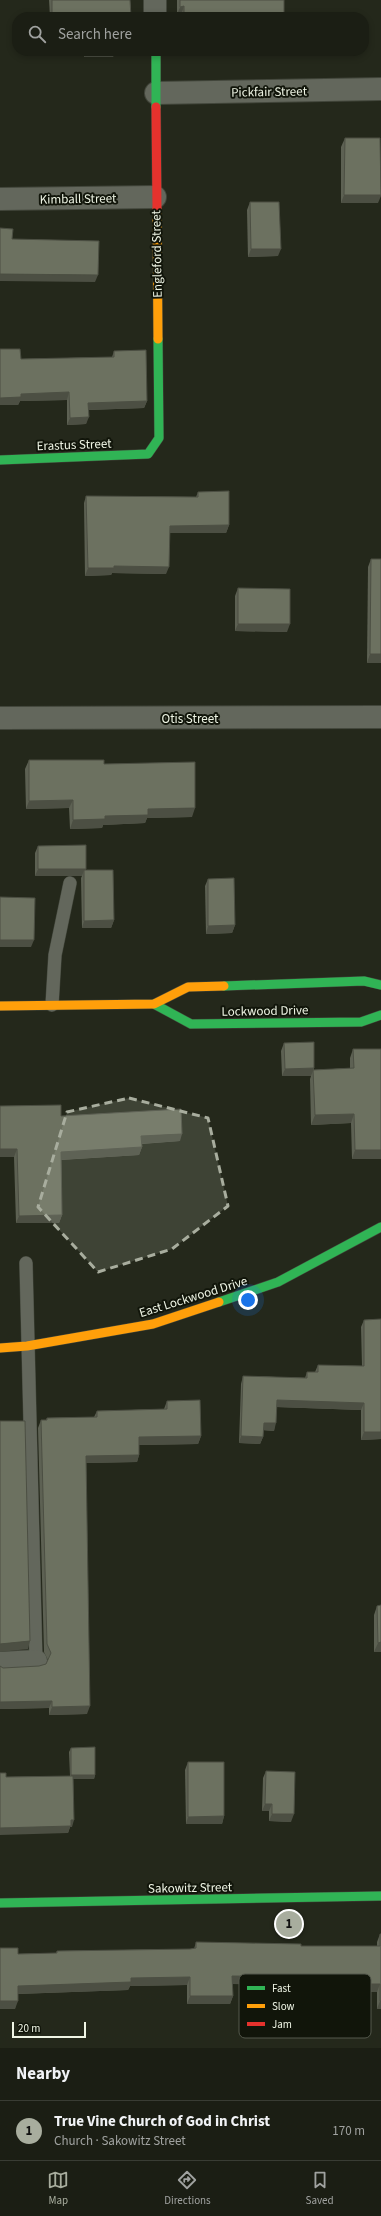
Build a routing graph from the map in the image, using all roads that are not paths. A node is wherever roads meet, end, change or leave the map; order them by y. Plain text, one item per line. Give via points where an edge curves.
1 (155, 0) edge
2 (155, 12) edge
3 (156, 56) edge
4 (381, 89) edge
5 (156, 93) junction
6 (156, 197) junction
7 (0, 199) edge
8 (148, 454) joint
9 (0, 460) edge
10 (381, 717) edge
11 (0, 718) edge
12 (70, 883) dead end
13 (381, 986) edge
14 (154, 1004) junction
15 (52, 1005) junction
16 (0, 1006) edge
17 (381, 1014) edge
18 (381, 1227) edge
19 (26, 1263) dead end
20 (28, 1346) junction
21 (0, 1348) edge
22 (36, 1661) joint
23 (0, 1663) edge
24 (381, 1896) edge
25 (0, 1902) edge

1 - 2 street
3 - 5 street, Engleford Street
4 - 5 street, Pickfair Street
5 - 6 street, Engleford Street
6 - 7 street, Kimball Street
6 - 8 street, Engleford Street via 159,438
8 - 9 street, Erastus Street
10 - 11 street, Otis Street
12 - 15 lane via 55,955
13 - 14 street, Lockwood Drive via 364,981 188,987
14 - 15 street, Lockwood Drive
14 - 17 street, Lockwood Drive via 191,1024 361,1022
15 - 16 street, Lockwood Drive
18 - 20 street, East Lockwood Drive via 278,1282 154,1324
19 - 20 lane
20 - 21 street, East Lockwood Drive
20 - 22 lane
22 - 23 street
24 - 25 street, Sakowitz Street

